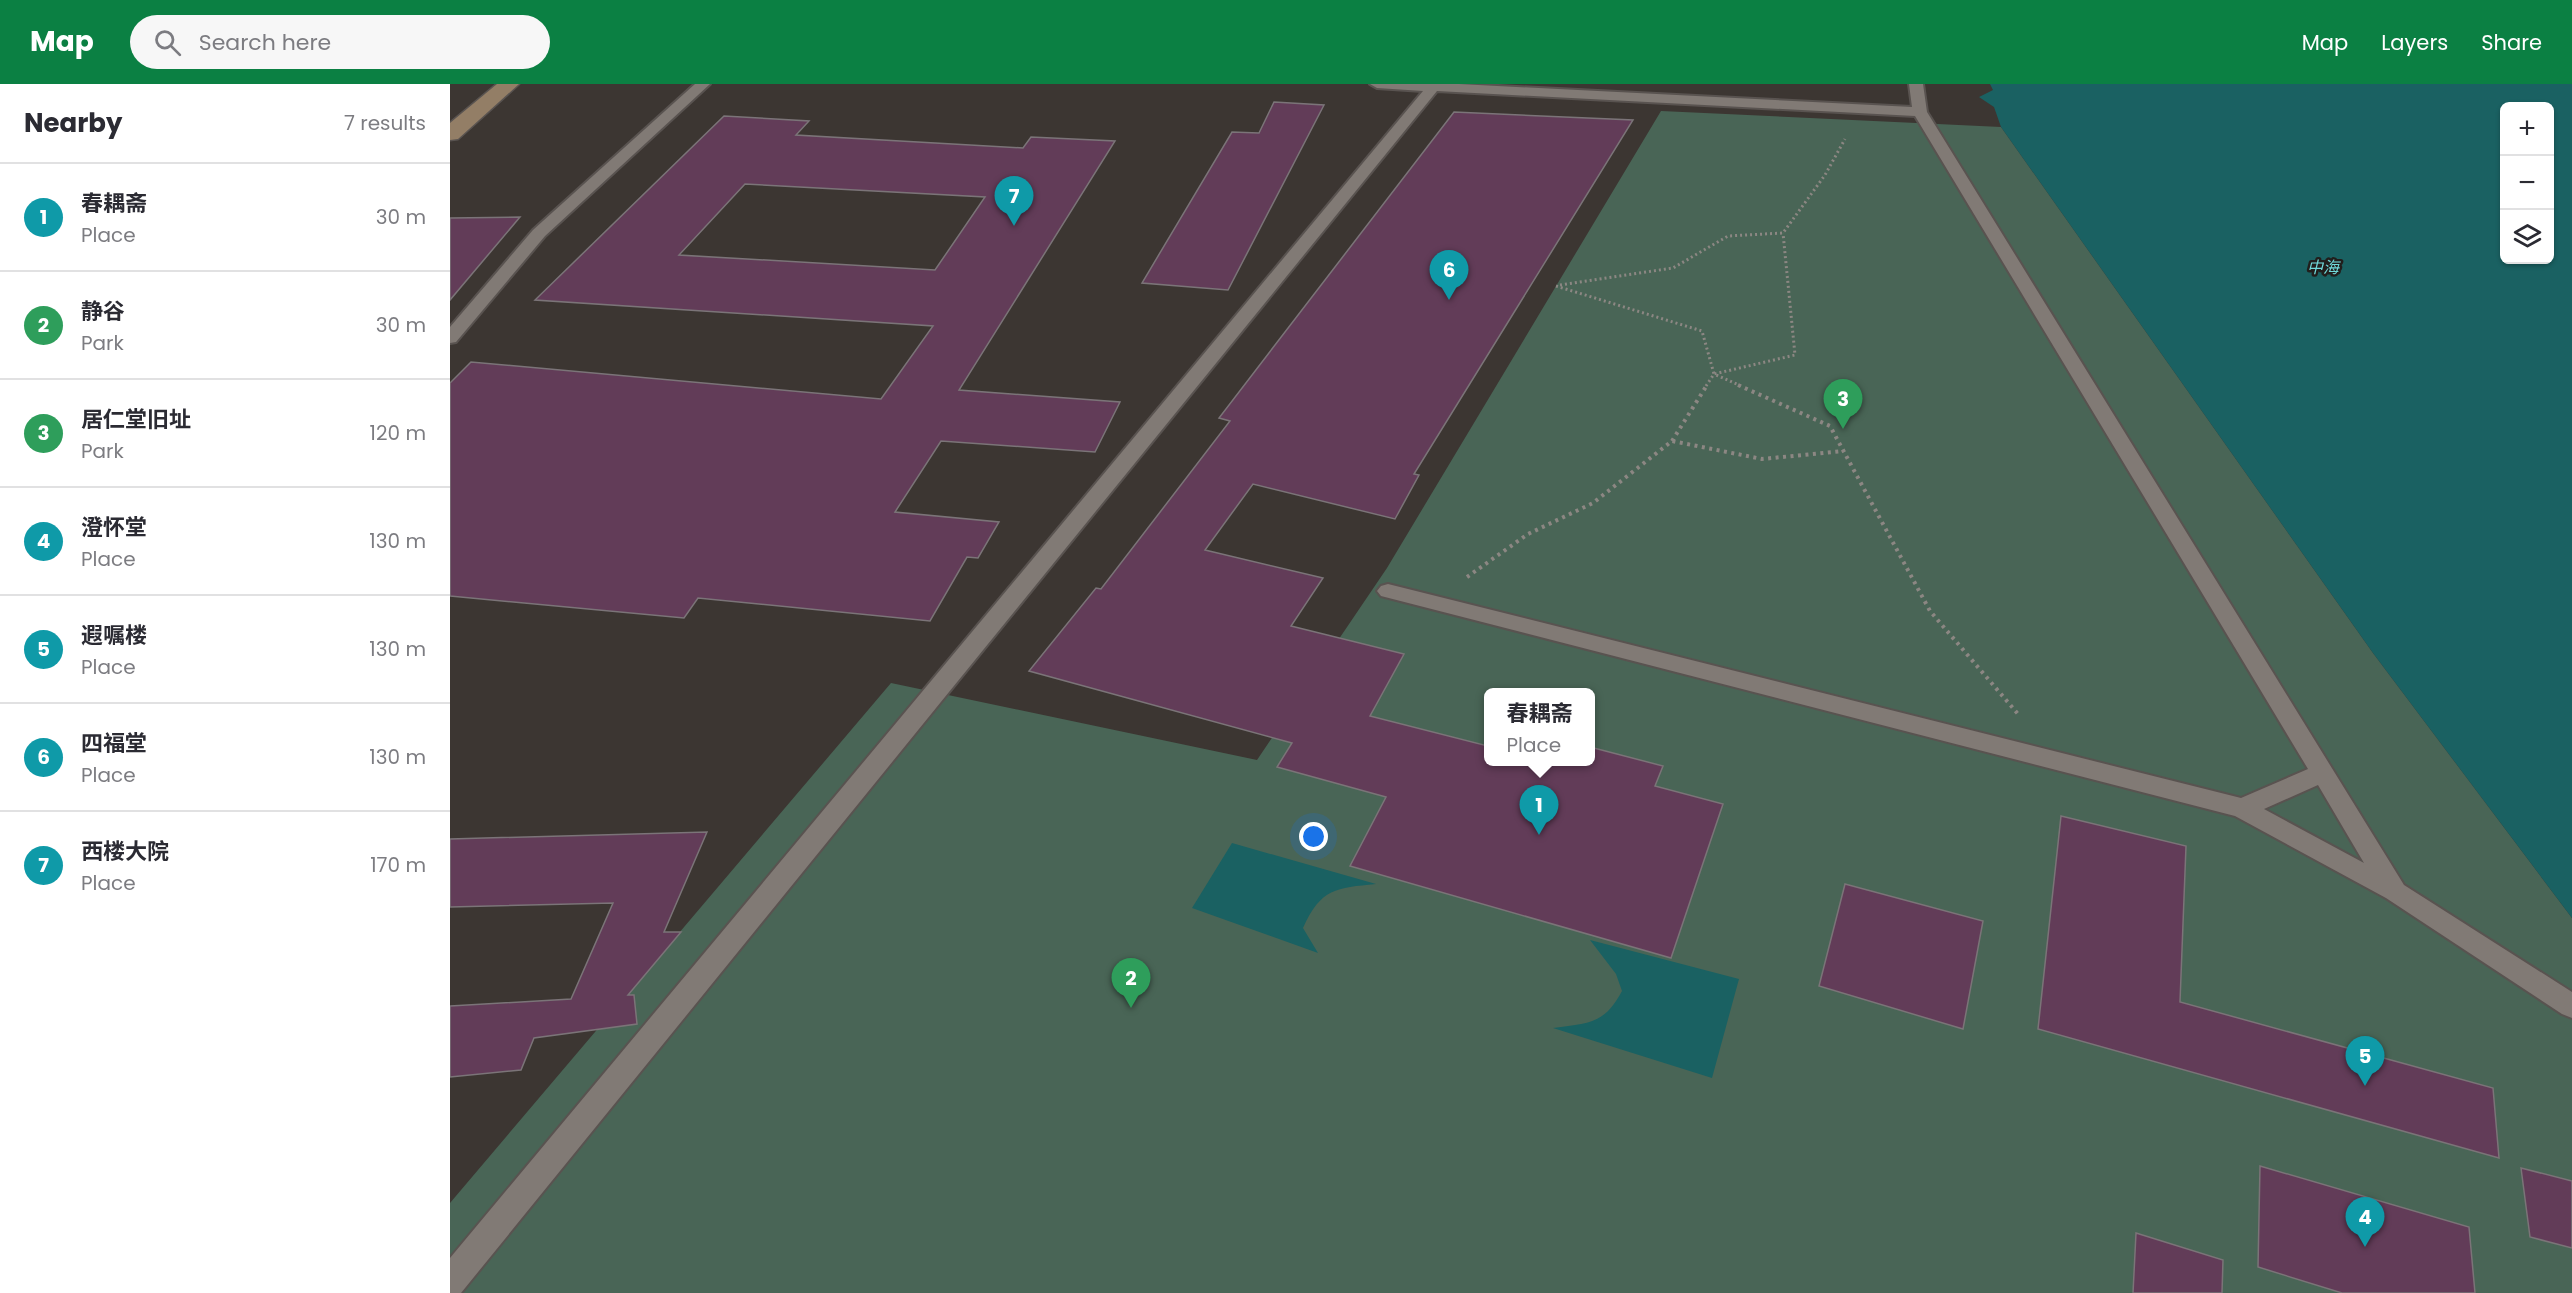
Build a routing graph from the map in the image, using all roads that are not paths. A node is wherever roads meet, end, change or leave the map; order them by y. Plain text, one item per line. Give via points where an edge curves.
1 (509, 84) edge
2 (703, 84) edge
3 (1377, 84) edge
4 (1916, 84) edge
5 (1433, 87) junction
6 (1532, 88) edge
7 (1920, 112) junction
8 (450, 134) edge
9 (450, 338) edge
10 (1388, 591) dead end
11 (2323, 773) junction
12 (2242, 808) junction
13 (2395, 892) junction
14 (2572, 1006) edge
15 (450, 1282) edge

1 - 8 main road
2 - 9 lane via 539,233
3 - 5 lane
4 - 7 lane
5 - 6 lane
5 - 15 lane
6 - 7 lane
7 - 11 lane
10 - 12 lane
11 - 12 lane
11 - 13 lane
12 - 13 lane
13 - 14 lane

